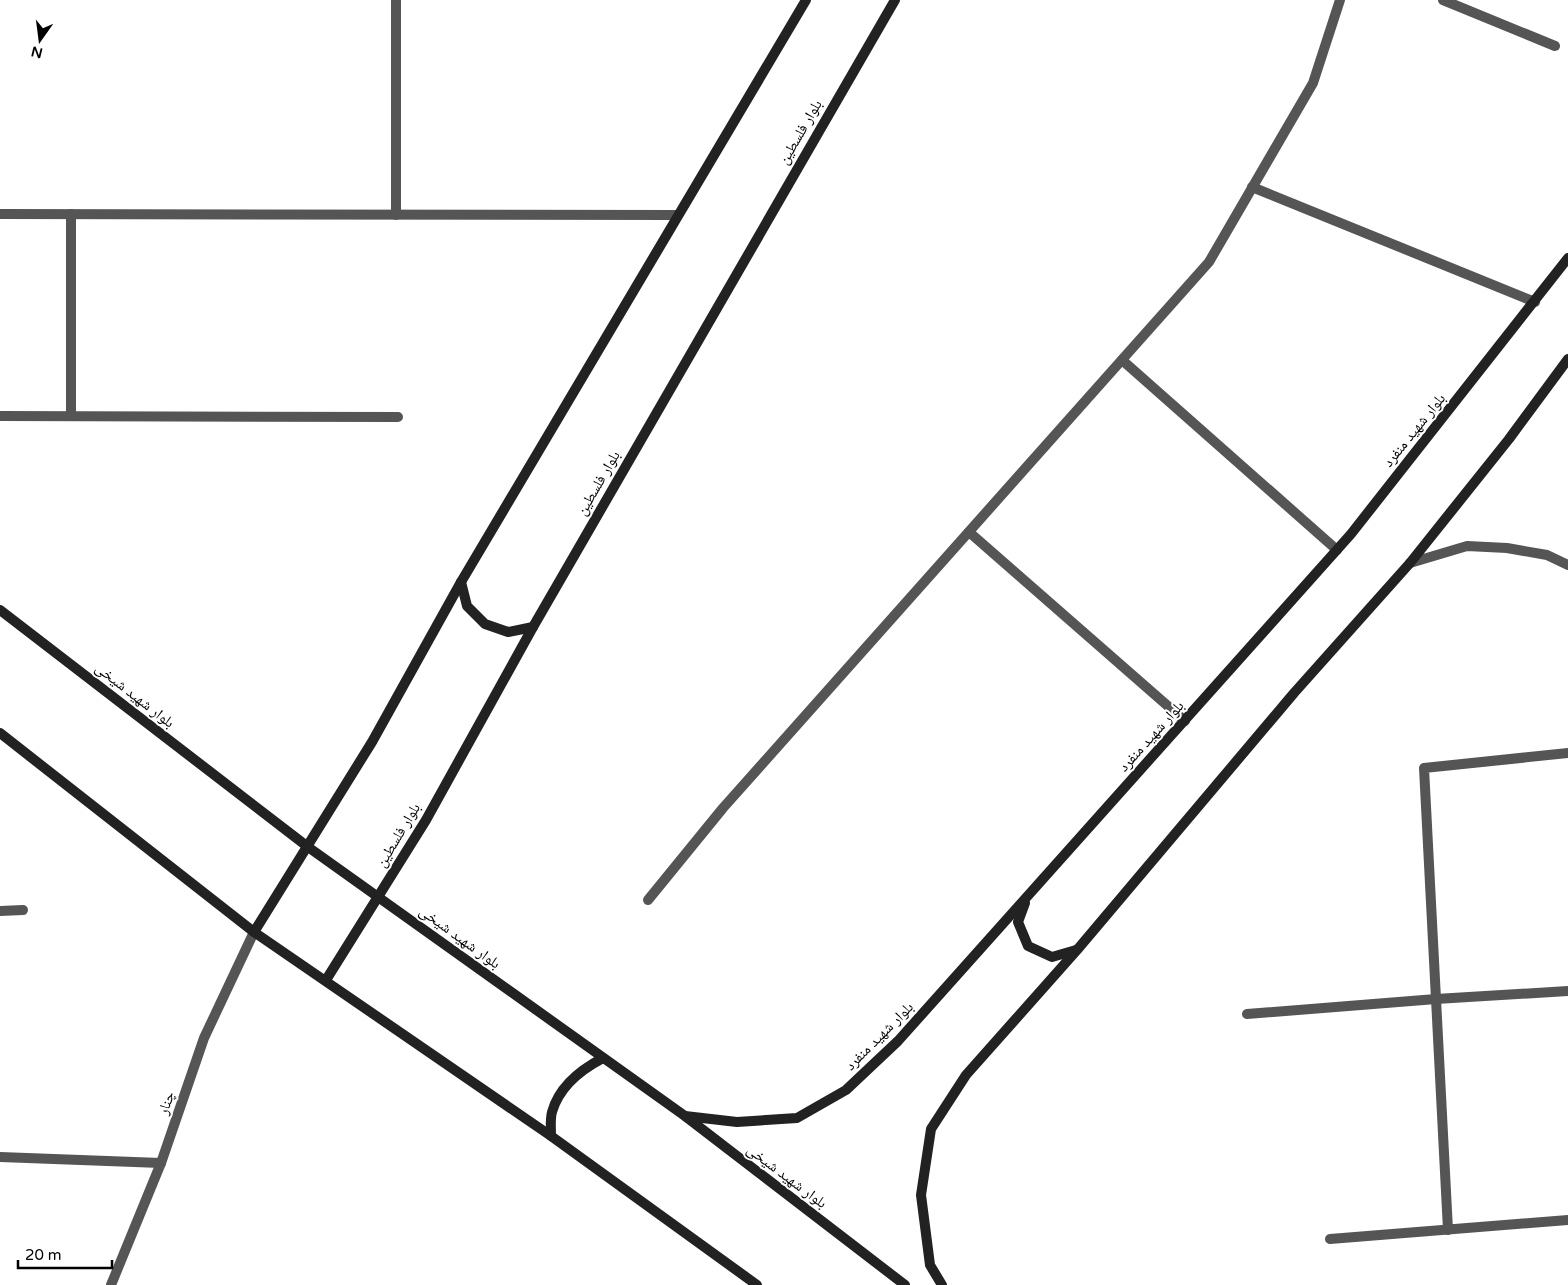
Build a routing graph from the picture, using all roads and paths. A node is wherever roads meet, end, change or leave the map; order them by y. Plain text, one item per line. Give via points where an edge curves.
1 (396, 0) edge
2 (806, 0) edge
3 (895, 0) edge
4 (1340, 0) edge
5 (1443, 0) edge
6 (1556, 46) dead end
7 (1252, 188) junction
8 (0, 214) edge
9 (71, 214) junction
10 (396, 215) junction
11 (677, 215) junction
12 (1568, 258) edge
13 (1535, 302) junction
14 (1568, 359) edge
15 (1122, 360) junction
16 (0, 416) edge
17 (71, 416) junction
18 (398, 417) dead end
19 (969, 532) junction
20 (1337, 550) junction
21 (1410, 562) junction
22 (1568, 565) edge
23 (461, 582) junction
24 (0, 610) edge
25 (533, 627) junction
26 (1185, 721) junction
27 (0, 733) edge
28 (1568, 753) edge
29 (308, 847) junction
30 (378, 897) junction
31 (1027, 897) junction
32 (648, 900) dead end
33 (23, 910) dead end
34 (0, 911) edge
35 (254, 932) junction
36 (1076, 950) junction
37 (326, 980) junction
38 (1568, 992) edge
39 (1436, 999) junction
40 (1247, 1014) dead end
41 (603, 1058) junction
42 (685, 1116) junction
43 (551, 1136) junction
44 (0, 1157) edge
45 (161, 1163) junction
46 (1568, 1220) edge
47 (1448, 1230) junction
48 (1330, 1239) dead end
49 (111, 1285) edge
50 (757, 1285) edge
51 (905, 1285) edge
52 (942, 1285) edge

1 - 10 street
2 - 11 main road
3 - 25 main road, بلوار فلسطین
4 - 7 street via 1312,83
5 - 6 street
7 - 13 street
7 - 15 street via 1209,262
8 - 9 street
9 - 10 street
9 - 17 street
10 - 11 street
11 - 23 main road
12 - 13 main road, بلوار شهید منفرد
13 - 20 main road, بلوار شهید منفرد
14 - 21 main road via 1509,439
15 - 19 street
15 - 20 street
16 - 17 street
17 - 18 street
19 - 26 street
19 - 32 street via 723,808
20 - 26 main road, بلوار شهید منفرد
21 - 22 street via 1467,546 1547,555
21 - 36 main road
23 - 25 main road via 467,606 485,624 508,632
23 - 29 main road via 372,742
24 - 29 main road, بلوار شهید شیخی
25 - 30 main road, بلوار فلسطین via 426,820
26 - 31 main road, بلوار شهید منفرد
27 - 35 main road
28 - 39 street via 1424,768
29 - 30 main road, بلوار شهید شیخی
29 - 35 main road
30 - 37 main road, بلوار فلسطین
30 - 41 main road, بلوار شهید شیخی
31 - 36 main road via 1018,922 1028,946 1052,957
31 - 42 main road, بلوار شهید منفرد via 898,1042 846,1090 796,1118 737,1122
33 - 34 street
35 - 37 main road
35 - 45 street, چنار via 204,1038
36 - 52 main road via 966,1075 931,1129 921,1194 930,1265
37 - 43 main road
38 - 39 street
39 - 40 street
39 - 47 street
41 - 42 main road, بلوار شهید شیخی
41 - 43 main road via 581,1070 564,1090 552,1112
42 - 51 main road, بلوار شهید شیخی
43 - 50 main road
44 - 45 street
45 - 49 street, چنار
46 - 47 street
47 - 48 street

